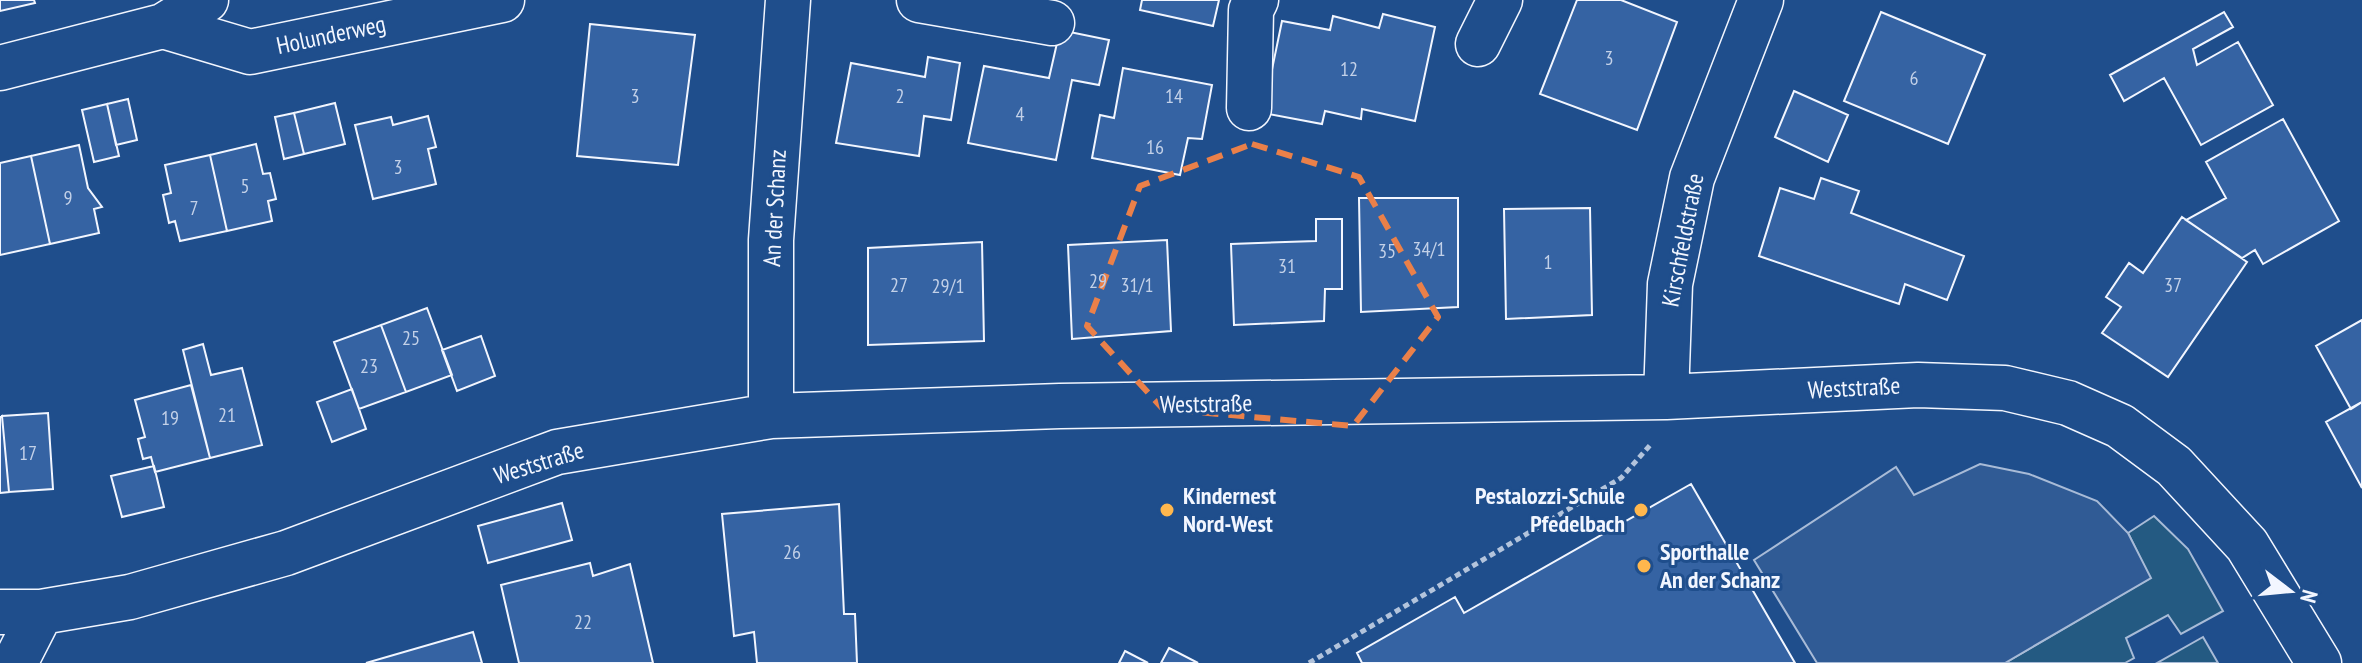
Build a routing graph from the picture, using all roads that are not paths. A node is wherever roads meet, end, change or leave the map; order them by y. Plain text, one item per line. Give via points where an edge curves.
1 (206, 0) edge
2 (502, 0) edge
3 (788, 0) edge
4 (919, 0) edge
5 (1256, 0) edge
6 (1500, 0) edge
7 (1761, 0) edge
8 (161, 13) edge
9 (1052, 23) dead end
10 (1478, 44) dead end
11 (0, 68) edge
12 (1249, 108) dead end
13 (1666, 397) junction
14 (771, 416) junction
15 (21, 612) edge
16 (15, 663) edge
17 (2319, 663) edge

1 - 8 street
2 - 8 street, Holunderweg via 250,52
3 - 14 street, An der Schanz via 771,240
4 - 9 street
5 - 12 street via 1251,10
6 - 10 street
7 - 13 street, Kirschfeldstraße via 1692,178 1670,284
8 - 11 street
13 - 14 street, Weststraße
13 - 17 street, Weststraße via 1918,385 2005,388 2068,403 2120,426 2174,466 2247,545
14 - 15 street, Weststraße via 557,452 286,553 130,597
15 - 16 street

